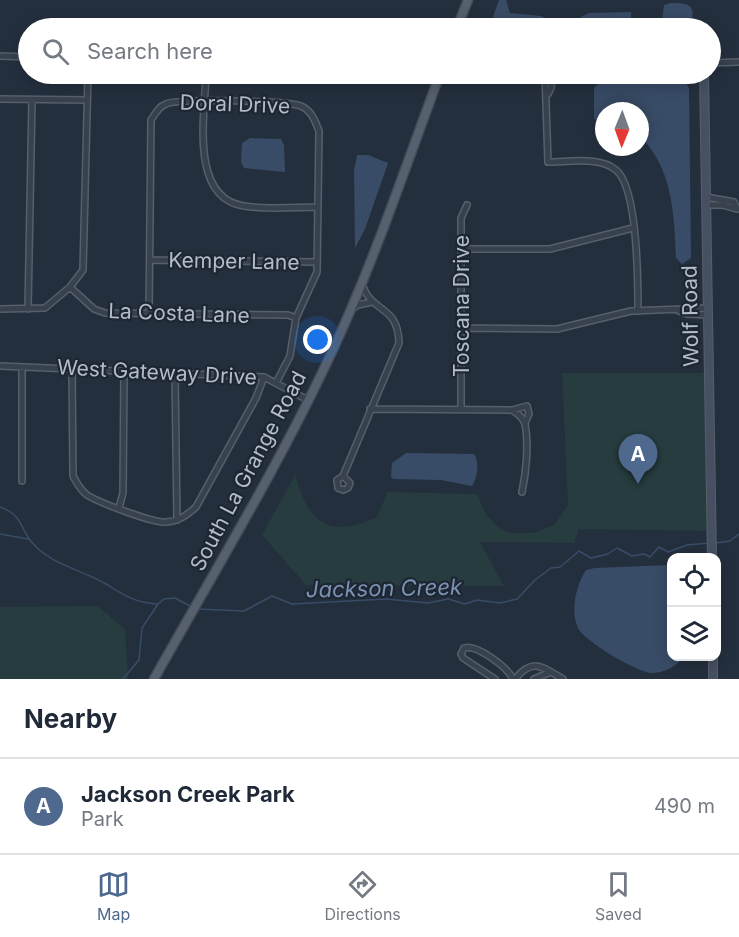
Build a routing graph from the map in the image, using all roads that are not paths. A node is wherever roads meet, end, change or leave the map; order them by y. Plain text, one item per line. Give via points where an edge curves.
1 (468, 0) edge
2 (461, 18) edge
3 (0, 56) edge
4 (18, 57) edge
5 (739, 62) edge
6 (721, 63) edge
7 (88, 84) edge
8 (206, 84) edge
9 (436, 84) edge
10 (545, 84) edge
11 (551, 84) edge
12 (704, 84) edge
13 (548, 94) junction
14 (0, 99) edge
15 (32, 100) junction
16 (87, 100) junction
17 (206, 102) junction
18 (706, 201) junction
19 (467, 205) dead end
20 (318, 207) junction
21 (738, 209) edge
22 (633, 228) junction
23 (461, 249) junction
24 (150, 260) junction
25 (317, 262) junction
26 (362, 282) junction
27 (70, 287) junction
28 (372, 302) junction
29 (0, 309) edge
30 (28, 309) junction
31 (638, 311) junction
32 (708, 311) junction
33 (349, 312) junction
34 (149, 314) junction
35 (296, 318) junction
36 (461, 328) junction
37 (0, 366) edge
38 (22, 367) junction
39 (72, 368) junction
40 (124, 373) junction
41 (175, 374) junction
42 (264, 377) junction
43 (277, 381) junction
44 (308, 400) junction
45 (370, 409) junction
46 (461, 410) junction
47 (512, 410) junction
48 (525, 423) junction
49 (343, 476) dead end
50 (22, 481) dead end
51 (522, 492) dead end
52 (119, 508) junction
53 (177, 520) junction
54 (712, 553) edge
55 (713, 661) edge
56 (551, 672) junction
57 (154, 679) edge
58 (495, 679) edge
59 (514, 679) edge
60 (534, 679) edge
61 (563, 679) edge
62 (713, 679) edge

1 - 2 main road
3 - 4 street
5 - 6 street
7 - 16 street
8 - 17 street
9 - 26 main road, South La Grange Road
10 - 13 street
11 - 13 street
12 - 18 main road, Wolf Road
13 - 22 street via 548,162 595,162 616,170 630,192
14 - 15 street
15 - 16 street
15 - 30 street
16 - 27 street via 83,270
17 - 20 street via 205,167 211,186 220,196 244,206
17 - 20 street, Doral Drive via 288,103 302,106 310,113 319,132
17 - 24 street, Doral Drive via 168,102 152,120
18 - 21 street
18 - 32 main road, Wolf Road
19 - 23 street, Toscana Drive via 461,218
20 - 25 street
22 - 23 street via 550,249
22 - 31 street via 639,272
23 - 36 street, Toscana Drive
24 - 25 street, Kemper Lane
24 - 34 street
25 - 35 street via 317,272
26 - 28 street
26 - 33 main road, South La Grange Road
27 - 30 street via 45,308
27 - 34 street, La Costa Lane via 94,309 105,313
28 - 33 street
28 - 45 street via 391,315 399,343
29 - 30 street
31 - 32 street
31 - 36 street via 557,329
32 - 54 main road, Wolf Road
33 - 44 main road, South La Grange Road
34 - 35 street, La Costa Lane
35 - 43 street via 290,356
36 - 46 street, Toscana Drive
37 - 38 street, West Gateway Drive
38 - 39 street, West Gateway Drive
38 - 50 street
39 - 40 street, West Gateway Drive
39 - 52 street via 73,476 87,495
40 - 41 street, West Gateway Drive
40 - 52 street via 123,493
41 - 42 street, West Gateway Drive
41 - 53 street
42 - 43 street, West Gateway Drive
42 - 53 street via 196,507
43 - 44 street, West Gateway Drive
44 - 57 main road, South La Grange Road
45 - 46 street
45 - 49 street
46 - 47 street
47 - 48 street
47 - 48 street via 527,406
48 - 51 street
52 - 53 street via 158,522
55 - 62 main road
56 - 59 street via 532,665
56 - 60 street
56 - 61 street
58 - 59 street via 463,658 464,648 472,647

